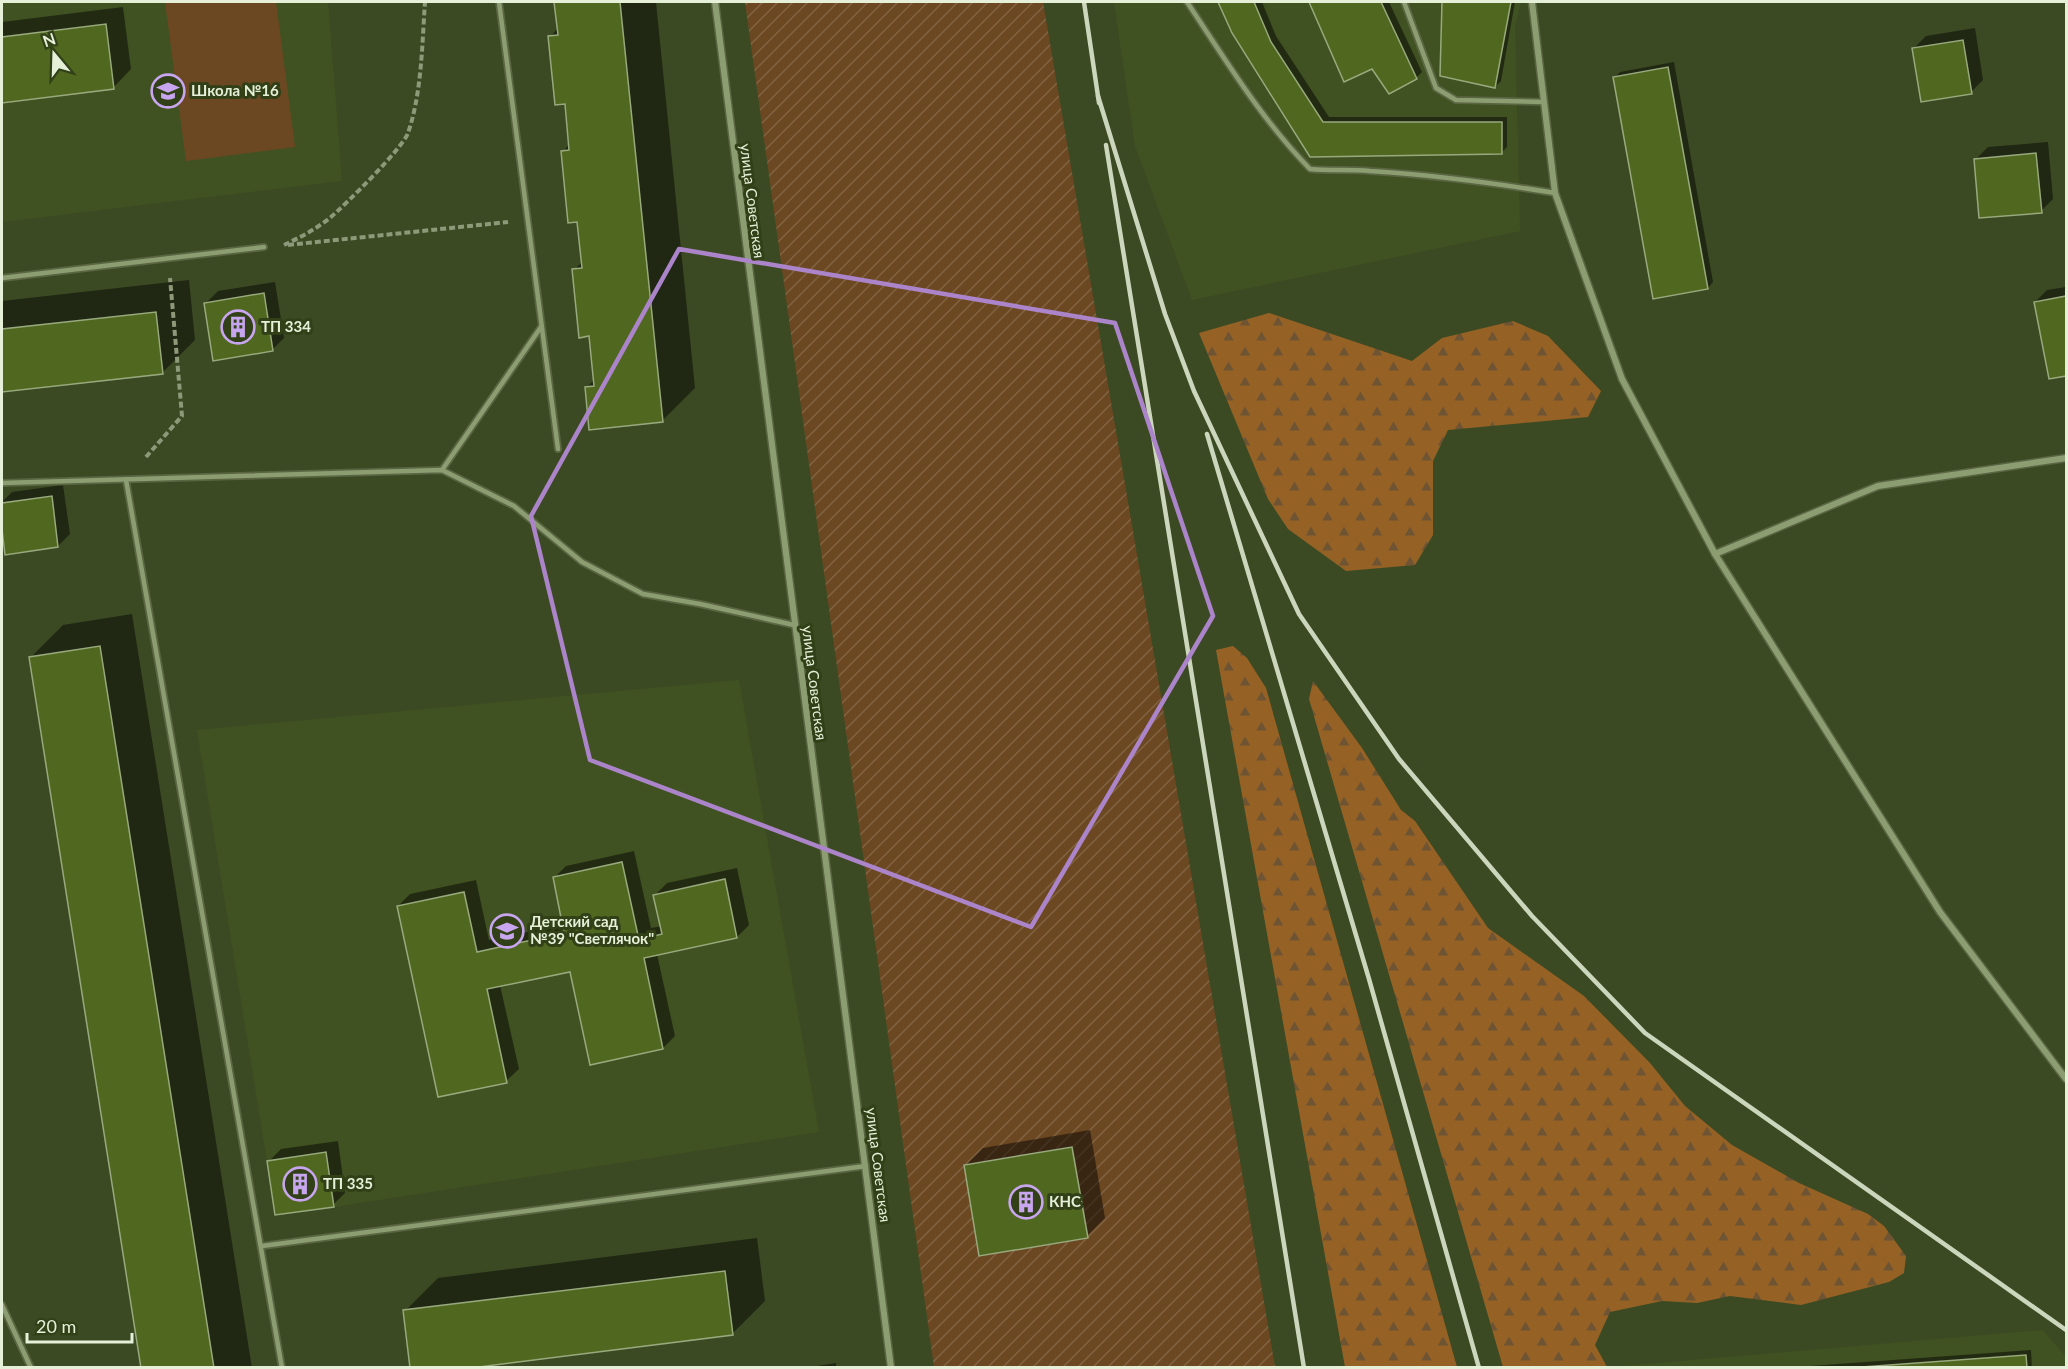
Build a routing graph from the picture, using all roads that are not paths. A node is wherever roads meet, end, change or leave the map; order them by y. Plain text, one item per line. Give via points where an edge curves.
1 (499, 2) edge
2 (715, 2) edge
3 (1187, 2) edge
4 (1404, 2) edge
5 (1532, 2) edge
6 (1544, 102) junction
7 (1555, 193) junction
8 (264, 247) road end
9 (2, 278) edge
10 (541, 327) junction
11 (558, 450) dead end
12 (2067, 459) edge
13 (442, 470) junction
14 (126, 480) junction
15 (2, 483) edge
16 (1715, 554) junction
17 (794, 625) junction
18 (2067, 1079) edge
19 (866, 1166) junction
20 (262, 1246) junction
21 (2, 1305) edge
22 (31, 1368) edge
23 (282, 1368) edge
24 (891, 1368) edge

1 - 10 lane
2 - 17 street, улица Советская
3 - 7 lane via 1256,105 1310,169 1467,179
4 - 6 lane via 1436,88 1456,100
5 - 6 street
6 - 7 street
7 - 16 street via 1622,379
8 - 9 lane
10 - 11 lane
10 - 13 lane
12 - 16 street via 1878,486
13 - 14 lane
13 - 17 lane via 514,506 582,562 643,594
14 - 15 lane
14 - 20 lane
16 - 18 street via 1940,912
17 - 19 street, улица Советская
19 - 20 lane
19 - 24 street, улица Советская
20 - 23 lane
21 - 22 lane

